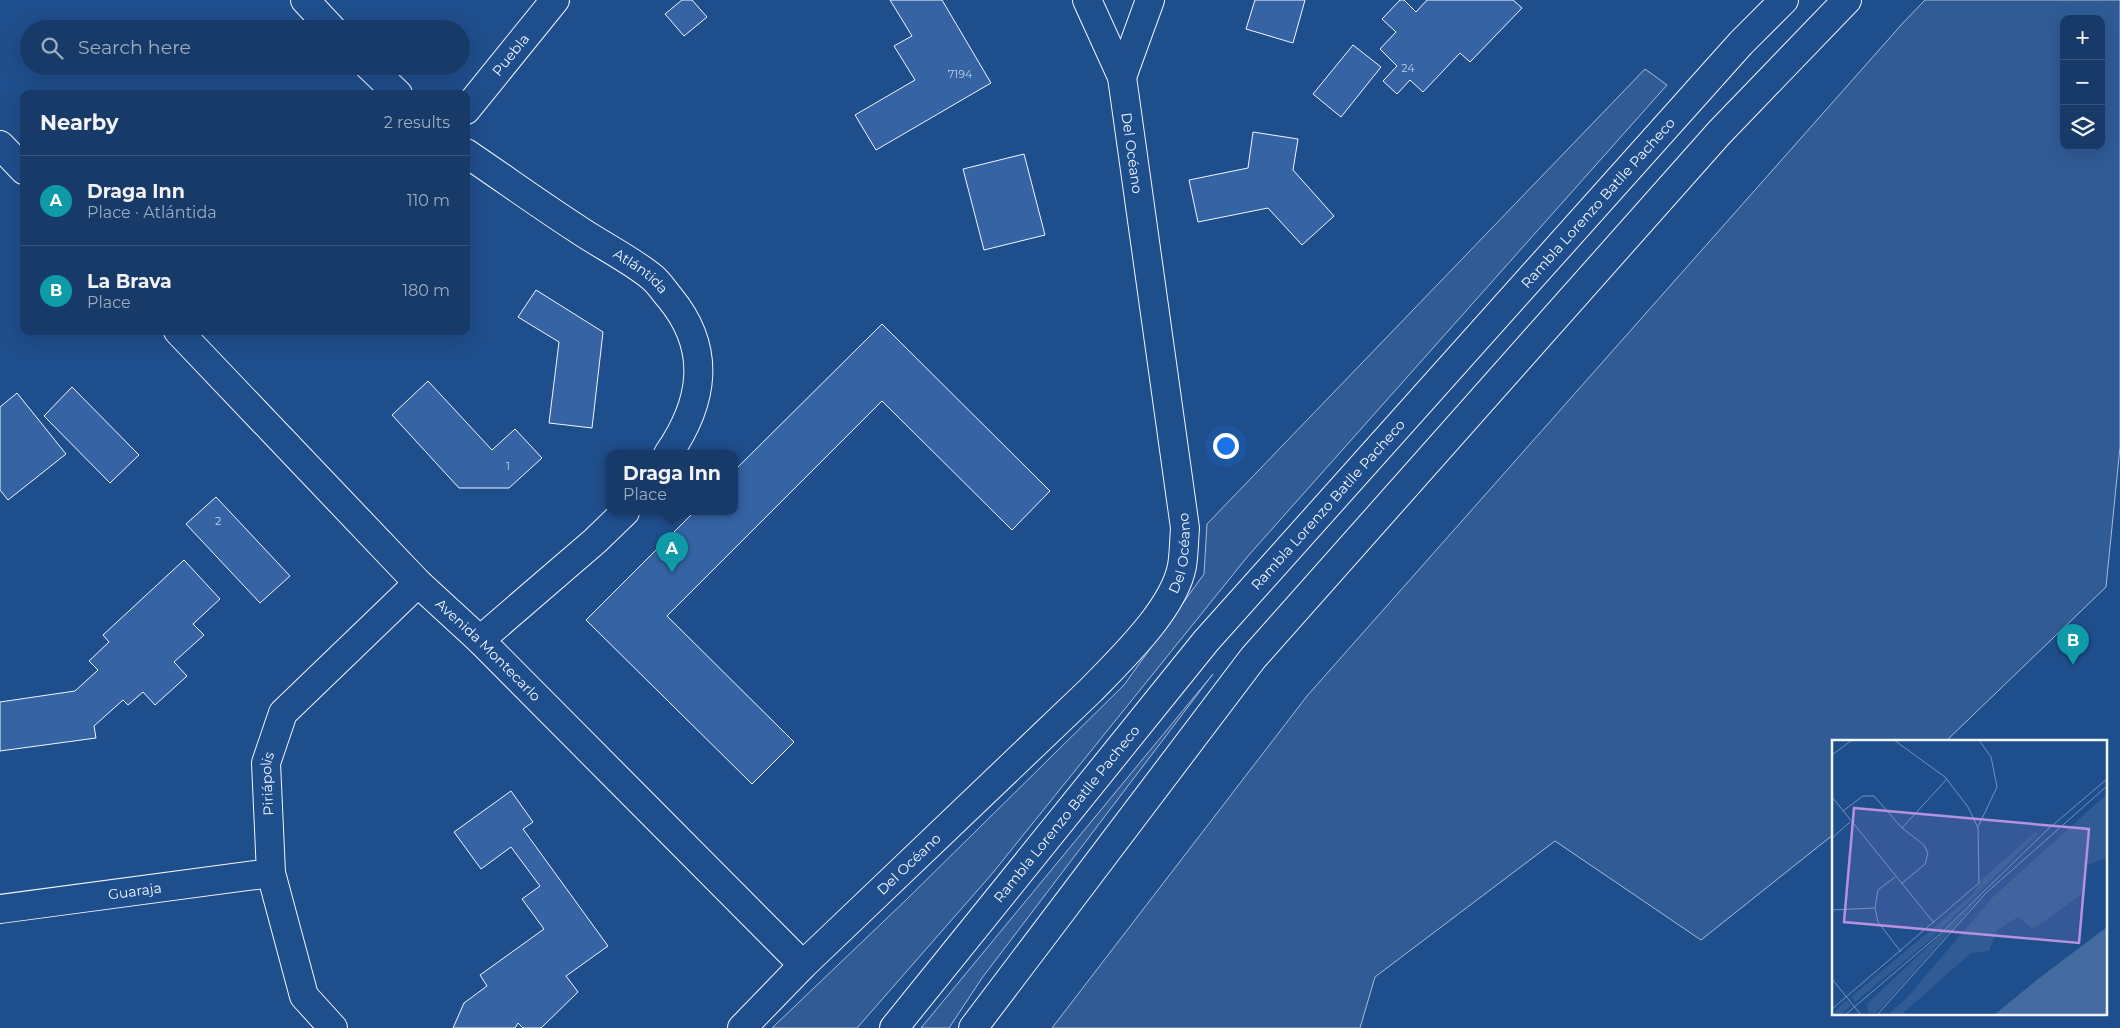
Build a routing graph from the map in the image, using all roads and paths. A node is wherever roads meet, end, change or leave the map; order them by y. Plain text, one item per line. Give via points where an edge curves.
1 (305, 0) edge
2 (556, 0) edge
3 (1087, 0) edge
4 (1150, 0) edge
5 (1784, 0) edge
6 (1846, 0) edge
7 (324, 20) edge
8 (378, 75) edge
9 (1122, 78) junction
10 (394, 90) edge
11 (470, 105) edge
12 (0, 145) edge
13 (470, 156) edge
14 (20, 166) edge
15 (182, 335) edge
16 (671, 450) edge
17 (622, 515) edge
18 (418, 583) junction
19 (480, 640) junction
20 (271, 873) junction
21 (0, 909) edge
22 (803, 965) junction
23 (333, 1028) edge
24 (742, 1028) edge
25 (894, 1028) edge
26 (973, 1028) edge

1 - 7 street
2 - 11 street, Puebla
3 - 9 street, Del Océano
4 - 9 street
5 - 25 street, Rambla Lorenzo Batlle Pacheco via 1206,641
6 - 26 street via 1718,133 1253,658
8 - 10 street
9 - 22 street, Del Océano via 1185,528 1182,568 1168,601 1130,650
12 - 14 street
13 - 16 street, Atlántida via 653,278 683,314 697,346 700,380 691,410
15 - 18 street, Avenida Montecarlo
17 - 19 street
18 - 19 street, Avenida Montecarlo
18 - 20 street, Piriápolis via 283,713 266,763
19 - 22 street, Avenida Montecarlo
20 - 21 street, Guaraja
20 - 23 street, Piriápolis via 304,996
22 - 24 street

